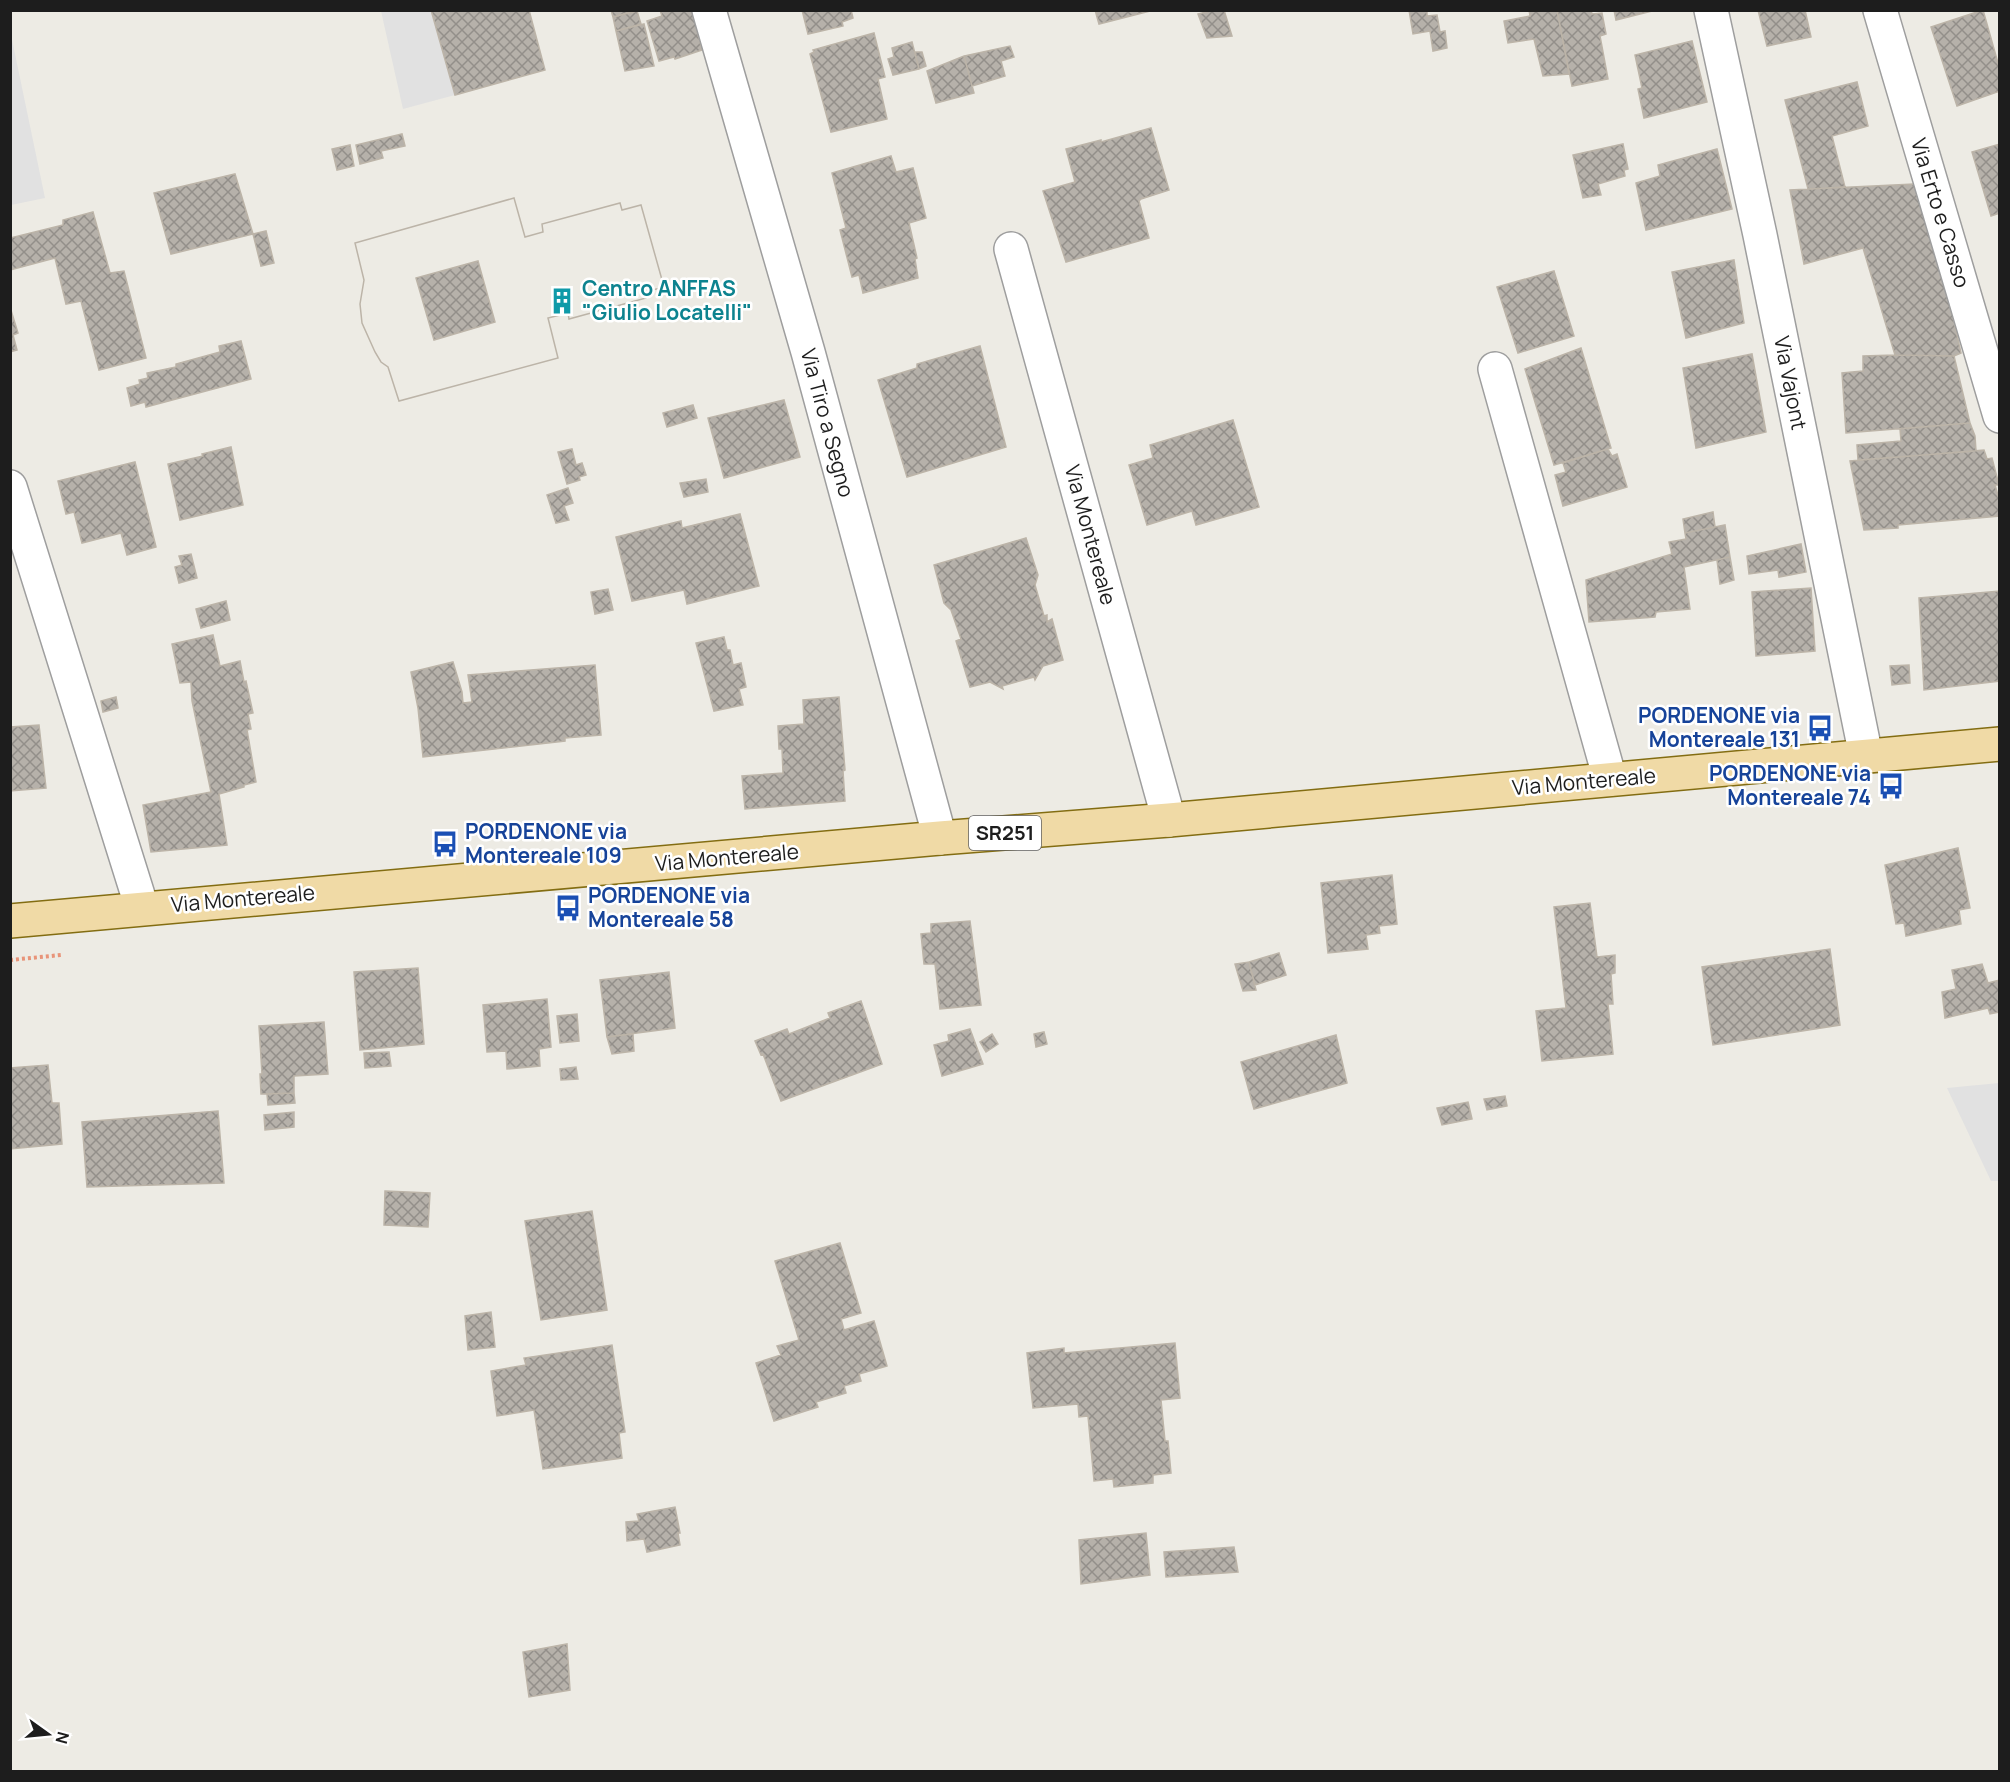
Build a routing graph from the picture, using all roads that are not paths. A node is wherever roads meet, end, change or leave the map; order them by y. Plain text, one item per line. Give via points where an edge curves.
1 (709, 10) edge
2 (1711, 10) edge
3 (1880, 10) edge
4 (1011, 249) dead end
5 (1495, 369) dead end
6 (2000, 416) edge
7 (10, 487) edge
8 (2000, 744) edge
9 (1866, 756) junction
10 (1610, 780) junction
11 (1169, 820) junction
12 (940, 838) junction
13 (142, 908) junction
14 (10, 921) edge

1 - 12 street, Via Tiro a Segno via 808,352
2 - 9 street, Via Vajont
3 - 6 street, Via Erto e Casso
4 - 11 street, Via Montereale
5 - 10 street
7 - 13 street, Via Montereale
8 - 9 main road, Via Montereale / SR251
9 - 10 main road, Via Montereale / SR251
10 - 11 main road, Via Montereale / SR251
11 - 12 main road, Via Montereale / SR251
12 - 13 main road, Via Montereale / SR251
13 - 14 main road, Via Montereale / SR251

